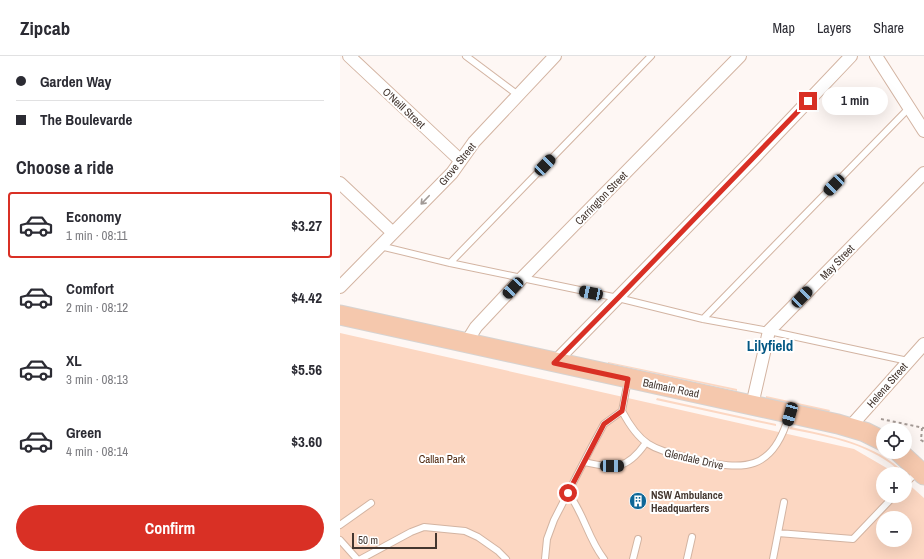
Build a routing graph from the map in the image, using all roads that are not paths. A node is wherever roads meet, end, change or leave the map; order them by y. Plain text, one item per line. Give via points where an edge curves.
1 (349, 56) edge
2 (466, 56) edge
3 (554, 56) edge
4 (651, 56) edge
5 (740, 56) edge
6 (851, 56) edge
7 (876, 56) edge
8 (518, 95) junction
9 (910, 108) junction
10 (924, 131) edge
11 (460, 160) junction
12 (924, 173) edge
13 (340, 183) edge
14 (393, 233) junction
15 (380, 246) junction
16 (450, 263) junction
17 (522, 278) junction
18 (340, 287) edge
19 (618, 298) junction
20 (340, 314) edge
21 (703, 319) junction
22 (769, 331) junction
23 (466, 343) junction
24 (924, 344) edge
25 (908, 362) junction
26 (554, 363) junction
27 (628, 379) junction
28 (752, 405) junction
29 (622, 411) junction
30 (790, 414) junction
31 (850, 427) junction
32 (876, 438) edge
33 (645, 444) junction
34 (907, 459) edge
35 (584, 462) junction
36 (921, 472) edge
37 (912, 479) edge
38 (568, 493) junction
39 (784, 502) dead end
40 (371, 503) dead end
41 (887, 503) edge
42 (340, 525) edge
43 (778, 533) junction
44 (692, 537) dead end
45 (638, 539) dead end
46 (340, 540) edge
47 (356, 558) edge
48 (348, 559) edge
49 (362, 559) edge
50 (506, 559) edge
51 (545, 559) edge
52 (604, 559) edge
53 (633, 559) edge
54 (687, 559) edge
55 (773, 559) edge

1 - 11 street, O'Neill Street
2 - 8 lane
3 - 8 street, Grove Street
4 - 16 lane
5 - 17 street, Carrington Street
6 - 19 street
7 - 9 street
8 - 11 street, Grove Street
9 - 10 street
9 - 21 lane
11 -> 14 street, Grove Street via 452,173
12 - 22 street, May Street
13 - 14 street
14 - 15 street, Grove Street
15 - 16 lane
15 - 18 street, Grove Street
16 - 17 lane
17 - 19 lane
17 - 23 street, Carrington Street via 476,327
19 - 21 lane
19 - 26 street
20 - 23 main road, Balmain Road
21 - 22 lane
22 - 25 lane
22 - 28 street
23 - 26 main road, Balmain Road
24 - 25 street, Helena Street
25 - 31 street, Helena Street
26 - 27 main road, Balmain Road
27 - 28 main road, Balmain Road
27 - 29 lane
28 - 30 main road, Balmain Road
29 - 33 lane, Glendale Drive
29 - 35 lane via 604,424
30 - 31 main road, Balmain Road
30 - 33 lane, Glendale Drive via 781,440 761,460 746,466 720,465 658,450
31 - 32 main road, Balmain Road
33 - 35 lane via 624,466
34 - 36 main road
35 - 38 lane
36 - 37 lane
38 - 51 lane via 547,539
38 - 52 lane via 577,506 596,550
39 - 43 lane
40 - 42 lane
41 - 43 lane via 853,538
43 - 55 lane
44 - 54 lane
45 - 53 lane
46 - 47 lane
47 - 48 lane
49 - 50 lane via 424,526 465,531 478,537

